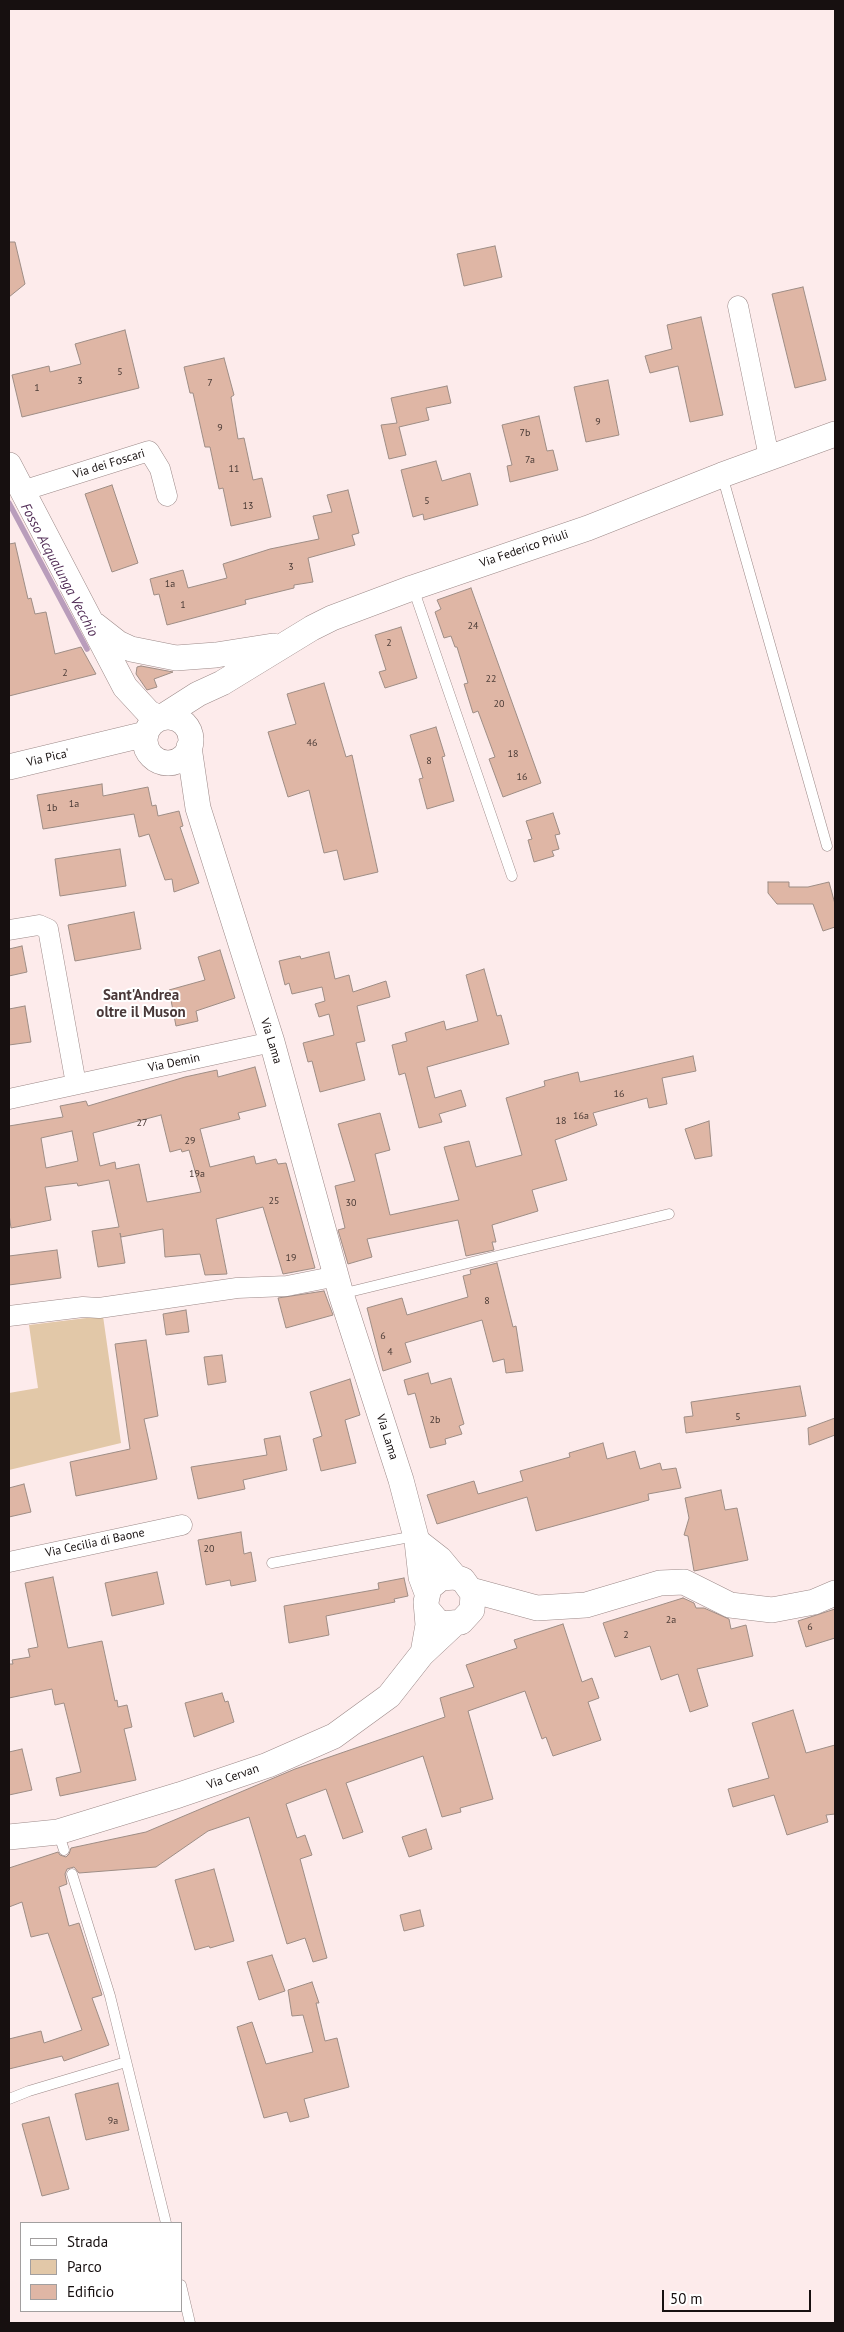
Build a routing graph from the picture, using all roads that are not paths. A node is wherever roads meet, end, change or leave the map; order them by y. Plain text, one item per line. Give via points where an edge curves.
1 (738, 306) dead end
2 (835, 434) edge
3 (769, 457) junction
4 (9, 465) edge
5 (722, 475) junction
6 (22, 491) junction
7 (168, 496) dead end
8 (412, 588) junction
9 (88, 618) junction
10 (296, 638) junction
11 (222, 683) junction
12 (154, 736) junction
13 (190, 741) junction
14 (9, 767) edge
15 (198, 808) junction
16 (827, 846) dead end
17 (512, 876) dead end
18 (9, 930) edge
19 (272, 1042) junction
20 (76, 1084) junction
21 (9, 1099) edge
22 (669, 1214) dead end
23 (339, 1285) junction
24 (9, 1316) edge
25 (182, 1525) dead end
26 (416, 1538) junction
27 (9, 1562) edge
28 (272, 1562) dead end
29 (463, 1583) junction
30 (835, 1593) edge
31 (427, 1601) junction
32 (530, 1608) junction
33 (460, 1621) junction
34 (423, 1653) junction
35 (9, 1837) edge
36 (72, 1874) dead end
37 (126, 2062) junction
38 (9, 2100) edge
39 (166, 2222) edge
40 (182, 2289) edge
41 (190, 2323) edge

1 - 3 street
2 - 3 street, Via Federico Priuli
3 - 5 street, Via Federico Priuli
4 - 6 street
5 - 8 street, Via Federico Priuli via 588,528
5 - 16 lane
6 - 7 street, Via dei Foscari via 149,451 160,469
6 - 9 street
8 - 10 street, Via Federico Priuli via 332,618
8 - 17 lane
9 - 10 street via 118,643 131,649 176,658 265,648
9 - 12 street via 125,688 149,712
10 - 11 street, Via Federico Priuli
11 - 12 street, Via Federico Priuli via 198,694
11 - 13 street, Via Federico Priuli
12 - 13 street via 174,718 188,729
12 - 13 street via 176,761 182,758
12 - 14 street, Via Pica' via 138,751 88,749
12 - 15 street, Via Lama
13 - 15 street, Via Lama
15 - 19 street, Via Lama
18 - 20 street via 39,925 48,929
19 - 20 street, Via Demin
19 - 23 street, Via Lama
20 - 21 street, Via Demin
22 - 23 lane
23 - 24 street via 237,1288 98,1308
23 - 26 street, Via Lama via 401,1480
25 - 27 street, Via Cecilia di Baone
26 - 28 lane
26 - 29 street
26 - 31 street, Via Lama
29 - 31 street via 441,1578 434,1582
29 - 32 street
29 - 33 street via 474,1602
30 - 32 street via 814,1602 772,1610 730,1605 684,1582 660,1583 586,1605
31 - 33 street via 437,1621
31 - 34 street, Via Lama via 428,1625
32 - 33 street
33 - 34 street, Via Cervan
34 - 35 street, Via Cervan via 389,1696 334,1736 268,1765 61,1841
36 - 37 lane via 110,1996
37 - 38 lane
37 - 39 lane
40 - 41 lane

